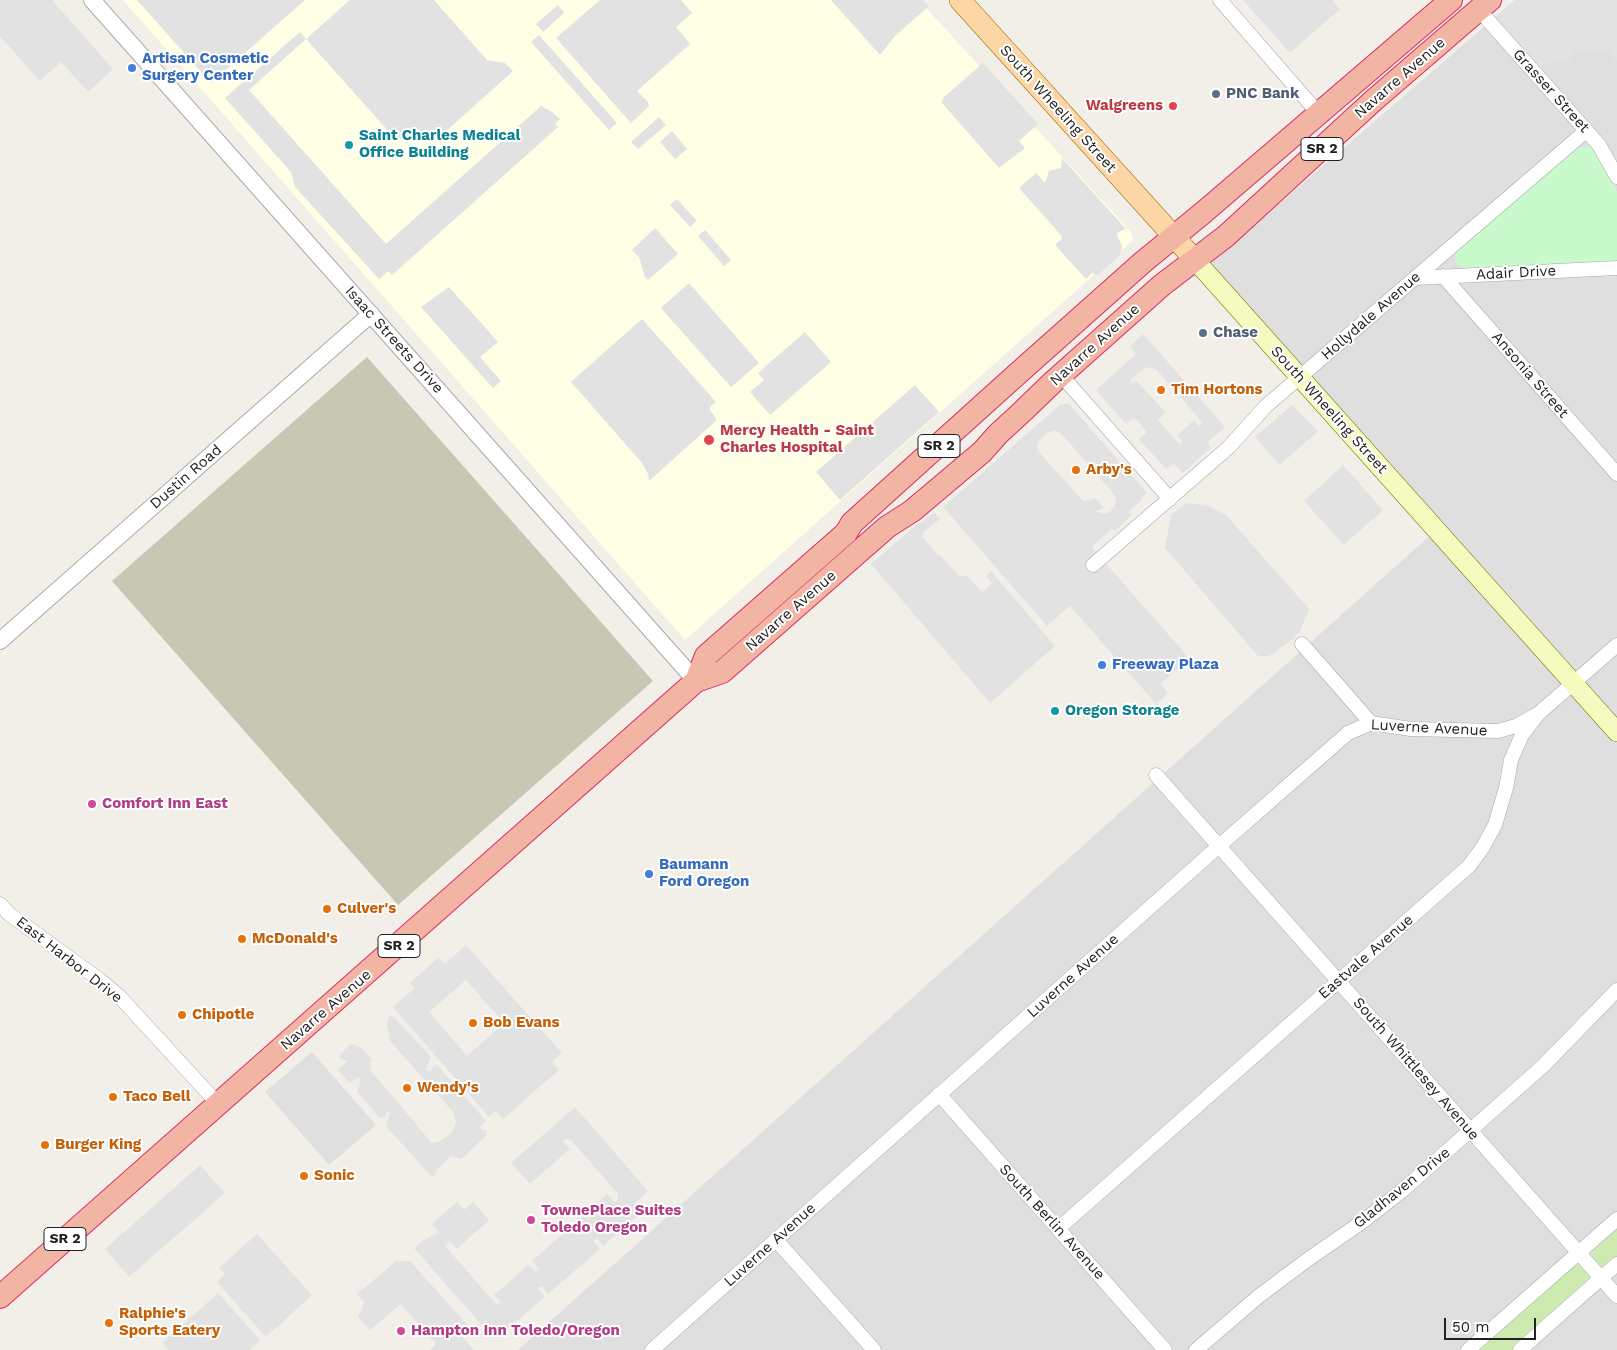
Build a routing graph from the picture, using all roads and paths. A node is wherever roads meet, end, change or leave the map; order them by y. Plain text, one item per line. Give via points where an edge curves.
1 (92, 0) edge
2 (960, 0) edge
3 (1220, 0) edge
4 (1451, 0) edge
5 (1481, 4) edge
6 (1319, 114) junction
7 (1586, 130) junction
8 (1612, 156) edge
9 (1617, 177) edge
10 (1174, 237) junction
11 (1195, 260) junction
12 (1617, 268) edge
13 (1443, 276) junction
14 (1415, 278) junction
15 (371, 314) junction
16 (1033, 360) junction
17 (1061, 375) junction
18 (1300, 377) junction
19 (1617, 474) edge
20 (1170, 499) junction
21 (922, 503) junction
22 (846, 534) junction
23 (1093, 565) dead end
24 (786, 616) junction
25 (0, 641) edge
26 (1302, 644) dead end
27 (1617, 645) edge
28 (696, 681) junction
29 (1574, 683) junction
30 (1538, 714) junction
31 (1371, 723) junction
32 (1617, 732) edge
33 (1156, 775) dead end
34 (1219, 846) junction
35 (0, 904) edge
36 (1338, 981) junction
37 (1617, 990) edge
38 (939, 1094) junction
39 (218, 1105) junction
40 (1470, 1131) junction
41 (1617, 1218) edge
42 (1058, 1230) junction
43 (776, 1240) junction
44 (1579, 1253) junction
45 (1617, 1264) edge
46 (1602, 1278) junction
47 (1617, 1296) edge
48 (0, 1297) edge
49 (652, 1350) edge
50 (874, 1350) edge
51 (1165, 1350) edge
52 (1196, 1350) edge
53 (1468, 1350) edge
54 (1520, 1350) edge

1 - 15 street, Isaac Streets Drive
2 - 10 main road, South Wheeling Street
3 - 6 street
4 - 6 highway, Navarre Avenue / SR 2
5 - 7 street, Grasser Street
5 - 11 highway, Navarre Avenue / SR 2 via 1240,224
6 - 10 highway, Navarre Avenue / SR 2
7 - 8 street, Grasser Street
7 - 14 street, Hollydale Avenue
8 - 9 street, Grasser Street
10 - 11 main road, South Wheeling Street
10 - 16 highway, Navarre Avenue / SR 2
11 - 17 highway, Navarre Avenue / SR 2 via 1162,285
11 - 18 main road, South Wheeling Street
12 - 13 street, Adair Drive
13 - 14 street, Adair Drive
13 - 19 street, Ansonia Street
14 - 18 street, Hollydale Avenue
15 - 25 street, Dustin Road
15 - 28 street, Isaac Streets Drive
16 - 21 highway via 1011,397 915,485 913,492
16 - 22 highway, Navarre Avenue / SR 2 via 852,523
17 - 20 street
17 - 21 highway, Navarre Avenue / SR 2 via 982,452
18 - 20 street, Hollydale Avenue
18 - 29 main road, South Wheeling Street
20 - 23 street, Hollydale Avenue
21 - 24 highway, Navarre Avenue / SR 2 via 887,527
22 - 24 highway via 846,550 812,581
22 - 28 highway, Navarre Avenue / SR 2 via 706,656
24 - 28 highway, Navarre Avenue / SR 2 via 722,672
26 - 31 street
27 - 29 street, Eastvale Avenue
28 - 39 highway, Navarre Avenue / SR 2
29 - 30 street, Eastvale Avenue
29 - 32 main road, South Wheeling Street
30 - 31 street, Luverne Avenue via 1507,729 1489,732 1411,729
30 - 36 street, Eastvale Avenue via 1516,747 1500,813 1476,857
31 - 34 street, Luverne Avenue via 1341,738
33 - 34 street, South Whittlesey Avenue
34 - 36 street, South Whittlesey Avenue
34 - 38 street, Luverne Avenue
35 - 39 street, East Harbor Drive via 118,996
36 - 40 street, South Whittlesey Avenue
36 - 42 street, Eastvale Avenue
37 - 40 street, Gladhaven Drive via 1552,1058
38 - 42 street, South Berlin Avenue
38 - 43 street, Luverne Avenue
39 - 48 highway, Navarre Avenue / SR 2
40 - 44 street, South Whittlesey Avenue
40 - 52 street, Gladhaven Drive via 1394,1197 1259,1296
41 - 44 street
42 - 51 street, South Berlin Avenue
43 - 49 street, Luverne Avenue
43 - 50 street
44 - 46 street, South Whittlesey Avenue
44 - 53 street
45 - 46 street
46 - 47 street, South Whittlesey Avenue
46 - 54 street

